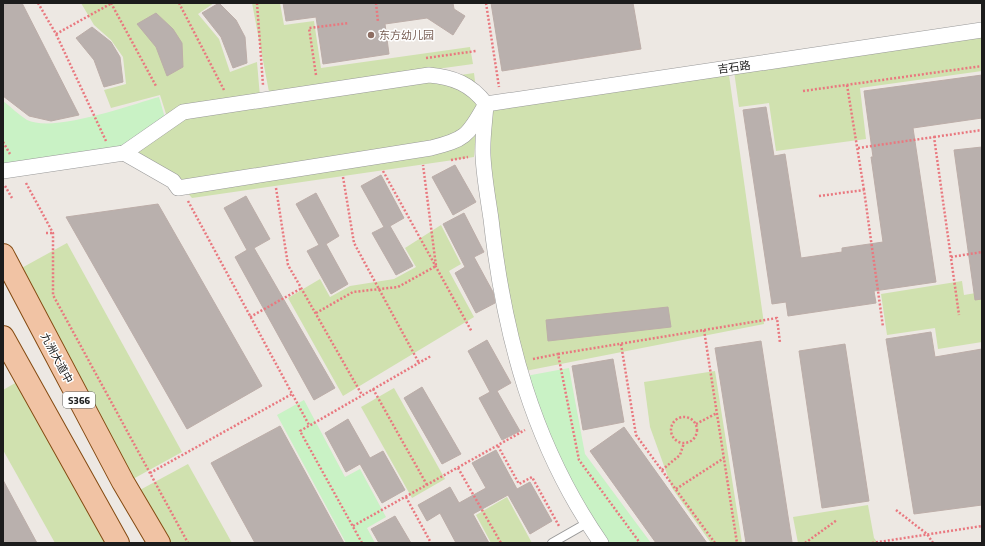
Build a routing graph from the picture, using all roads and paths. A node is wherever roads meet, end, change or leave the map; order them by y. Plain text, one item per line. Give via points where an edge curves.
1 (38, 3) edge
2 (112, 3) edge
3 (179, 3) edge
4 (256, 3) edge
5 (376, 3) edge
6 (486, 3) edge
7 (349, 22) dead end
8 (378, 22) dead end
9 (982, 30) edge
10 (56, 34) junction
11 (982, 66) edge
12 (316, 75) dead end
13 (847, 85) junction
14 (156, 86) dead end
15 (803, 91) dead end
16 (265, 100) junction
17 (502, 101) junction
18 (232, 104) junction
19 (486, 104) junction
20 (982, 130) edge
21 (934, 137) junction
22 (3, 142) edge
23 (858, 148) junction
24 (118, 154) junction
25 (423, 164) dead end
26 (10, 170) edge
27 (383, 171) dead end
28 (343, 177) dead end
29 (3, 182) edge
30 (178, 188) junction
31 (276, 188) dead end
32 (864, 190) junction
33 (819, 196) dead end
34 (12, 198) dead end
35 (53, 232) junction
36 (46, 234) dead end
37 (982, 252) edge
38 (3, 255) edge
39 (951, 257) junction
40 (436, 266) junction
41 (302, 288) junction
42 (379, 289) junction
43 (316, 313) junction
44 (959, 315) dead end
45 (250, 317) junction
46 (883, 327) dead end
47 (704, 330) junction
48 (472, 332) dead end
49 (3, 337) edge
50 (620, 344) junction
51 (780, 344) dead end
52 (558, 354) junction
53 (431, 356) dead end
54 (517, 361) junction
55 (419, 363) junction
56 (373, 389) junction
57 (292, 394) junction
58 (362, 395) junction
59 (717, 413) junction
60 (538, 423) junction
61 (696, 424) junction
62 (309, 425) junction
63 (684, 443) junction
64 (498, 446) junction
65 (724, 458) junction
66 (458, 468) junction
67 (662, 470) junction
68 (150, 474) junction
69 (427, 485) junction
70 (676, 489) junction
71 (406, 497) junction
72 (896, 510) dead end
73 (837, 520) dead end
74 (587, 523) junction
75 (353, 526) junction
76 (982, 526) edge
77 (927, 534) junction
78 (565, 535) junction
79 (118, 543) edge
80 (159, 543) edge
81 (188, 543) edge
82 (362, 543) edge
83 (431, 543) edge
84 (501, 543) edge
85 (552, 543) edge
86 (601, 543) edge
87 (640, 543) edge
88 (715, 543) edge
89 (737, 543) edge
90 (805, 543) edge
91 (872, 543) edge
92 (933, 543) edge

1 - 10 path
2 - 10 path
2 - 14 path
3 - 18 path
4 - 16 path
5 - 8 path
6 - 17 path
7 - 12 path via 309,28
9 - 17 street, 吉石路
10 - 24 path
11 - 13 path
13 - 15 path
13 - 23 path
16 - 18 street
16 - 19 street via 429,75 463,83 472,88
17 - 19 street, 吉石路
18 - 24 street via 183,112
19 - 30 street via 473,127 465,136 453,143
19 - 54 street via 483,155 498,278
20 - 21 path
21 - 23 path
21 - 39 path
22 - 26 path
23 - 32 path
24 - 26 street
24 - 30 street via 173,181
25 - 40 path
26 - 35 path
27 - 40 path
28 - 42 path via 354,243
29 - 34 path
30 - 45 path
31 - 41 path via 288,265
32 - 33 path
32 - 46 path
35 - 36 path
35 - 68 path via 53,295
37 - 39 path
38 - 80 main road, 九洲大道中 / S366 via 123,482
39 - 44 path
40 - 42 path via 398,287
40 - 48 path
41 - 43 path
41 - 45 path
42 - 43 path via 353,292
42 - 55 path
43 - 58 path
45 - 57 path
47 - 50 path
47 - 51 path via 777,318
47 - 59 path
49 - 79 main road
50 - 52 path
50 - 67 path via 636,434
52 - 54 path
52 - 87 path via 579,460
53 - 55 path
54 - 60 street
55 - 56 path
56 - 58 path
56 - 69 path
57 - 62 path
57 - 68 path
58 - 62 path
59 - 61 path
59 - 65 path
60 - 64 path
60 - 74 street via 544,443
61 - 63 path via 695,437
61 - 63 path via 686,417 675,421 672,428 673,436
62 - 75 path via 300,431
63 - 67 path via 680,455
64 - 66 path
64 - 78 path via 519,484 532,477
65 - 70 path
65 - 89 path
66 - 69 path
66 - 84 path
67 - 70 path
68 - 81 path
69 - 71 path
70 - 88 path
71 - 75 path
71 - 83 path
72 - 77 path
73 - 90 path
74 - 78 lane
74 - 86 street
75 - 82 path
76 - 77 path
77 - 91 path
77 - 92 path
78 - 85 lane

